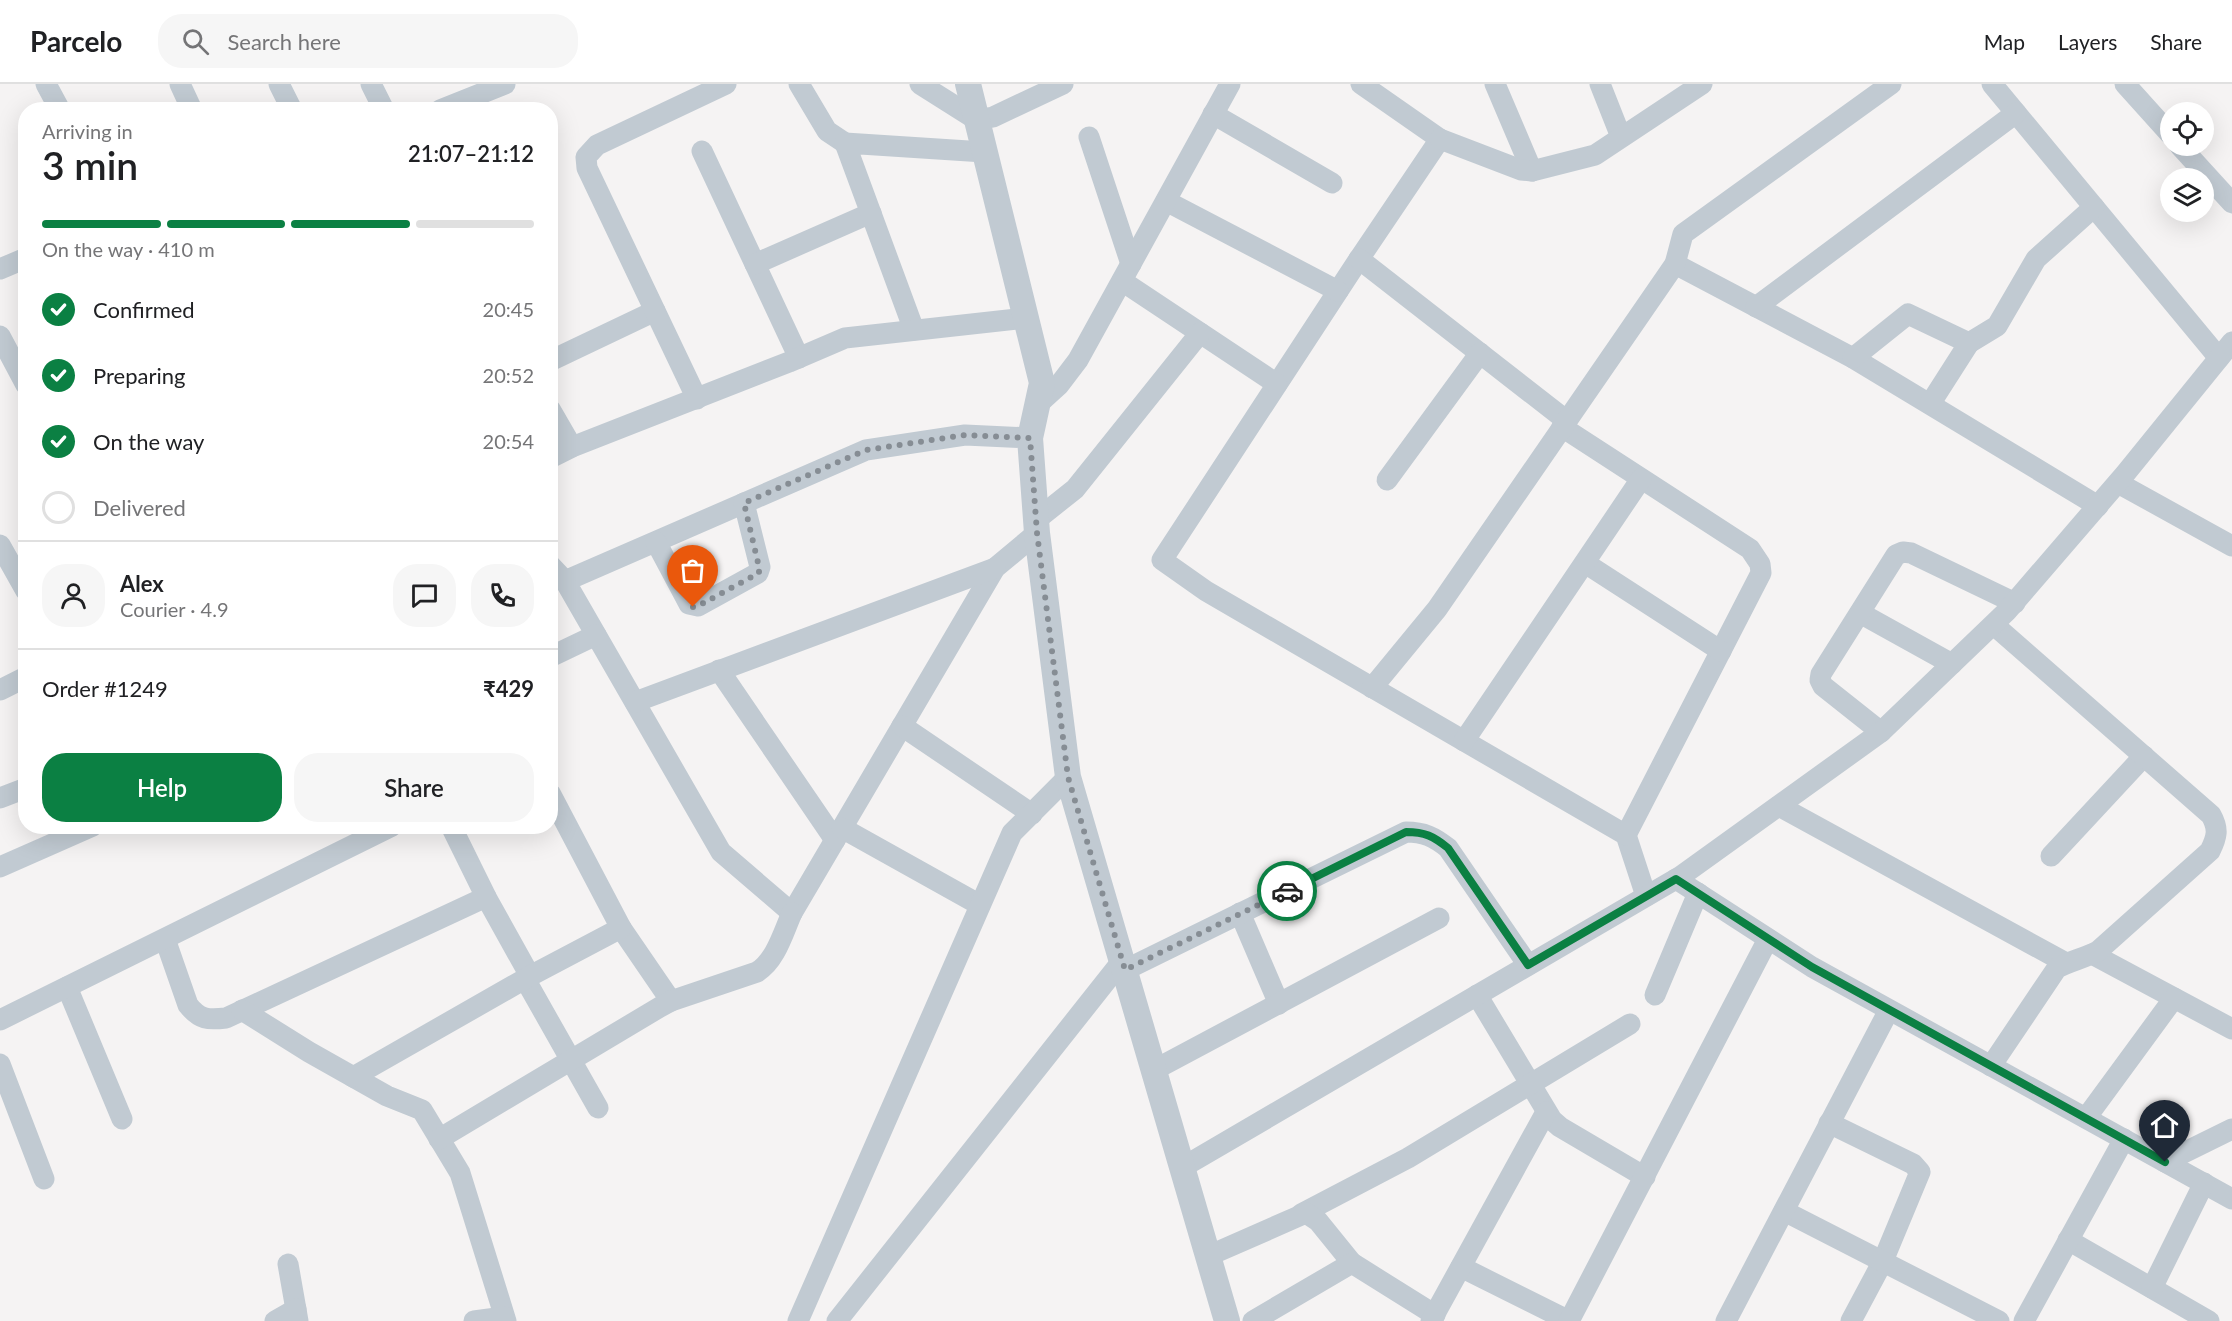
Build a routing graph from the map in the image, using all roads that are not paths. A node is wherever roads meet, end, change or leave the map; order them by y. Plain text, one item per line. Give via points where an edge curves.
1 (46, 84) edge
2 (180, 84) edge
3 (279, 84) edge
4 (371, 84) edge
5 (505, 84) edge
6 (726, 84) edge
7 (799, 84) edge
8 (920, 84) edge
9 (968, 84) edge
10 (1063, 84) edge
11 (1230, 84) edge
12 (1361, 84) edge
13 (1496, 84) edge
14 (1600, 84) edge
15 (1702, 84) edge
16 (1891, 84) edge
17 (1992, 84) edge
18 (2125, 84) edge
19 (56, 102) edge
20 (188, 102) edge
21 (288, 102) edge
22 (380, 102) edge
23 (460, 102) edge
24 (2016, 112) junction
25 (1214, 114) junction
26 (977, 120) junction
27 (2160, 123) edge
28 (1089, 137) dead end
29 (1621, 137) junction
30 (1440, 139) junction
31 (844, 143) junction
32 (702, 151) dead end
33 (984, 152) junction
34 (2189, 156) edge
35 (1532, 171) junction
36 (1332, 183) dead end
37 (1166, 201) junction
38 (2232, 203) edge
39 (2094, 207) junction
40 (871, 213) junction
41 (1359, 259) junction
42 (18, 261) edge
43 (755, 264) junction
44 (1675, 264) junction
45 (0, 269) edge
46 (1126, 272) junction
47 (1338, 291) junction
48 (1756, 307) junction
49 (655, 311) junction
50 (1026, 318) junction
51 (914, 330) junction
52 (1200, 333) junction
53 (0, 336) edge
54 (1969, 343) junction
55 (2226, 350) edge
56 (1480, 353) junction
57 (558, 357) edge
58 (799, 358) junction
59 (1853, 358) junction
60 (18, 370) edge
61 (1277, 384) junction
62 (697, 399) junction
63 (1037, 405) junction
64 (1930, 405) junction
65 (558, 423) edge
66 (1564, 424) junction
67 (1030, 438) junction
68 (572, 447) junction
69 (558, 454) edge
70 (1641, 478) junction
71 (1387, 480) dead end
72 (2118, 483) junction
73 (744, 503) junction
74 (2098, 506) junction
75 (1037, 527) junction
76 (656, 542) junction
77 (0, 545) edge
78 (2232, 546) edge
79 (1585, 562) junction
80 (995, 568) junction
81 (558, 574) edge
82 (18, 577) edge
83 (565, 581) junction
84 (2015, 603) junction
85 (1860, 613) junction
86 (1994, 624) junction
87 (596, 635) junction
88 (1721, 651) junction
89 (558, 653) edge
90 (1952, 664) junction
91 (719, 670) junction
92 (18, 681) edge
93 (1372, 688) junction
94 (0, 690) edge
95 (635, 702) junction
96 (902, 726) junction
97 (1881, 732) junction
98 (1464, 741) junction
99 (2144, 756) junction
100 (1068, 777) junction
101 (18, 791) edge
102 (0, 798) edge
103 (1779, 806) junction
104 (558, 808) edge
105 (1032, 814) junction
106 (75, 834) edge
107 (376, 834) edge
108 (455, 834) edge
109 (839, 834) junction
110 (1626, 835) junction
111 (2051, 856) dead end
112 (0, 867) edge
113 (1676, 879) junction
114 (1698, 893) junction
115 (1646, 896) junction
116 (486, 897) junction
117 (980, 905) junction
118 (792, 913) junction
119 (1240, 914) junction
120 (1439, 918) dead end
121 (621, 928) junction
122 (165, 939) junction
123 (1768, 939) junction
124 (2092, 954) junction
125 (2066, 963) junction
126 (1528, 965) junction
127 (1124, 966) junction
128 (527, 977) junction
129 (67, 987) junction
130 (1655, 994) dead end
131 (1477, 995) junction
132 (2174, 998) junction
133 (671, 1001) junction
134 (1279, 1004) junction
135 (242, 1010) junction
136 (1889, 1010) junction
137 (0, 1020) edge
138 (1630, 1024) dead end
139 (2232, 1029) edge
140 (570, 1061) junction
141 (0, 1064) edge
142 (1991, 1065) junction
143 (1154, 1070) junction
144 (353, 1077) junction
145 (1529, 1084) junction
146 (598, 1108) dead end
147 (1546, 1112) junction
148 (2086, 1118) junction
149 (123, 1119) dead end
150 (1829, 1123) junction
151 (2232, 1129) edge
152 (439, 1139) junction
153 (2124, 1139) junction
154 (2165, 1162) junction
155 (1183, 1167) junction
156 (1645, 1177) junction
157 (44, 1179) dead end
158 (2204, 1183) junction
159 (2232, 1199) edge
160 (1784, 1210) junction
161 (1301, 1214) junction
162 (2068, 1240) junction
163 (1209, 1256) junction
164 (1883, 1261) junction
165 (1352, 1263) junction
166 (288, 1264) dead end
167 (1461, 1267) junction
168 (2152, 1288) junction
169 (297, 1315) edge
170 (1433, 1318) edge
171 (505, 1319) edge
172 (275, 1321) edge
173 (474, 1321) edge
174 (798, 1321) edge
175 (837, 1321) edge
176 (1227, 1321) edge
177 (1253, 1321) edge
178 (1569, 1321) edge
179 (1726, 1321) edge
180 (1851, 1321) edge
181 (1999, 1321) edge
182 (2024, 1321) edge
183 (2209, 1321) edge

1 - 19 street
2 - 20 street
3 - 21 street
4 - 22 street
5 - 23 street
6 - 49 street via 597,145 586,157 587,168
7 - 31 street via 827,132
8 - 26 street
9 - 26 street
10 - 26 street via 993,117
11 - 25 street
12 - 30 street
13 - 35 street
14 - 29 street
15 - 29 street
16 - 44 street via 1683,234
17 - 24 street
18 - 27 street
24 - 39 street
24 - 48 street
25 - 36 street
25 - 37 street
26 - 33 street
28 - 46 street
29 - 35 street via 1585,159
30 - 35 street
30 - 41 street
31 - 33 street
31 - 40 street
32 - 43 street
33 - 50 street
34 - 38 street
37 - 46 street
37 - 47 street
39 - 54 street via 2036,259 1997,326
39 - 55 street
40 - 43 street
40 - 51 street
41 - 47 street
41 - 56 street
42 - 45 street
43 - 58 street
44 - 48 street
44 - 66 street
46 - 52 street
46 - 63 street via 1078,360
47 - 61 street
48 - 59 street
49 - 57 street
49 - 62 street
50 - 51 street
50 - 63 street via 1042,383
51 - 58 street via 845,338
52 - 61 street
52 - 75 street via 1075,489
53 - 60 street
54 - 59 street via 1908,314
54 - 64 street
55 - 72 street
56 - 66 street
56 - 71 street
58 - 62 street
59 - 64 street
61 - 93 street via 1162,560 1206,591
62 - 68 street
63 - 67 street
64 - 74 street
65 - 68 street
66 - 70 street
66 - 93 street via 1437,609
67 - 73 street via 965,435 866,450
67 - 75 street
68 - 69 street
70 - 79 street
70 - 88 street via 1750,549 1760,564 1761,573
72 - 74 street
72 - 78 street
73 - 76 street
73 - 76 street via 759,573 698,606 689,604
74 - 84 street
75 - 80 street
75 - 100 street
76 - 83 street
77 - 82 street
79 - 88 street
79 - 98 street
80 - 91 street
80 - 96 street
81 - 83 street
83 - 87 street
84 - 85 street via 1903,552 1896,555
84 - 86 street
85 - 90 street
85 - 97 street via 1820,680
86 - 90 street
86 - 99 street
87 - 89 street
87 - 95 street
88 - 110 street
90 - 97 street
91 - 95 street
91 - 109 street
92 - 94 street
93 - 98 street
95 - 118 street via 722,852
96 - 105 street
96 - 109 street
97 - 103 street
98 - 110 street
99 - 111 street
99 - 124 street via 2211,815 2217,825 2216,839 2210,851
100 - 105 street
100 - 127 street
101 - 102 street
103 - 113 street
103 - 125 street
104 - 121 street
105 - 117 street via 1012,833
106 - 112 street
107 - 122 street
108 - 116 street
109 - 117 street
109 - 118 street
110 - 115 street
113 - 114 street
113 - 115 street
114 - 123 street
114 - 130 street
115 - 126 street
116 - 128 street
116 - 135 street
117 - 174 street
118 - 133 street via 765,967
119 - 126 street via 1406,832 1421,832 1448,848
119 - 127 street
119 - 134 street
120 - 134 street
121 - 128 street
121 - 133 street
122 - 129 street
122 - 135 street via 188,1005 195,1014 206,1020 225,1018
123 - 136 street
123 - 156 street
124 - 125 street
124 - 132 street
125 - 142 street via 2050,976
126 - 131 street
127 - 143 street
127 - 175 street
128 - 140 street
128 - 144 street
129 - 137 street
129 - 149 street
131 - 145 street
131 - 155 street
132 - 139 street
132 - 148 street
133 - 140 street
134 - 143 street
135 - 144 street
136 - 142 street
136 - 150 street
138 - 145 street
140 - 146 street
140 - 152 street
141 - 157 street
142 - 148 street
143 - 155 street
144 - 152 street via 422,1110
145 - 147 street
145 - 161 street via 1408,1158
147 - 156 street via 1560,1127
147 - 167 street
148 - 153 street
150 - 160 street
150 - 164 street via 1914,1164 1920,1172
151 - 154 street
152 - 171 street via 460,1173
153 - 154 street
153 - 162 street
154 - 158 street
155 - 163 street
156 - 178 street
158 - 159 street
158 - 168 street
160 - 164 street
160 - 179 street
161 - 163 street
161 - 165 street via 1318,1221
162 - 168 street
162 - 182 street
163 - 176 street
164 - 180 street
164 - 181 street
165 - 170 street
165 - 177 street
166 - 169 street
167 - 170 street
167 - 178 street
168 - 183 street
169 - 172 street
171 - 173 street

